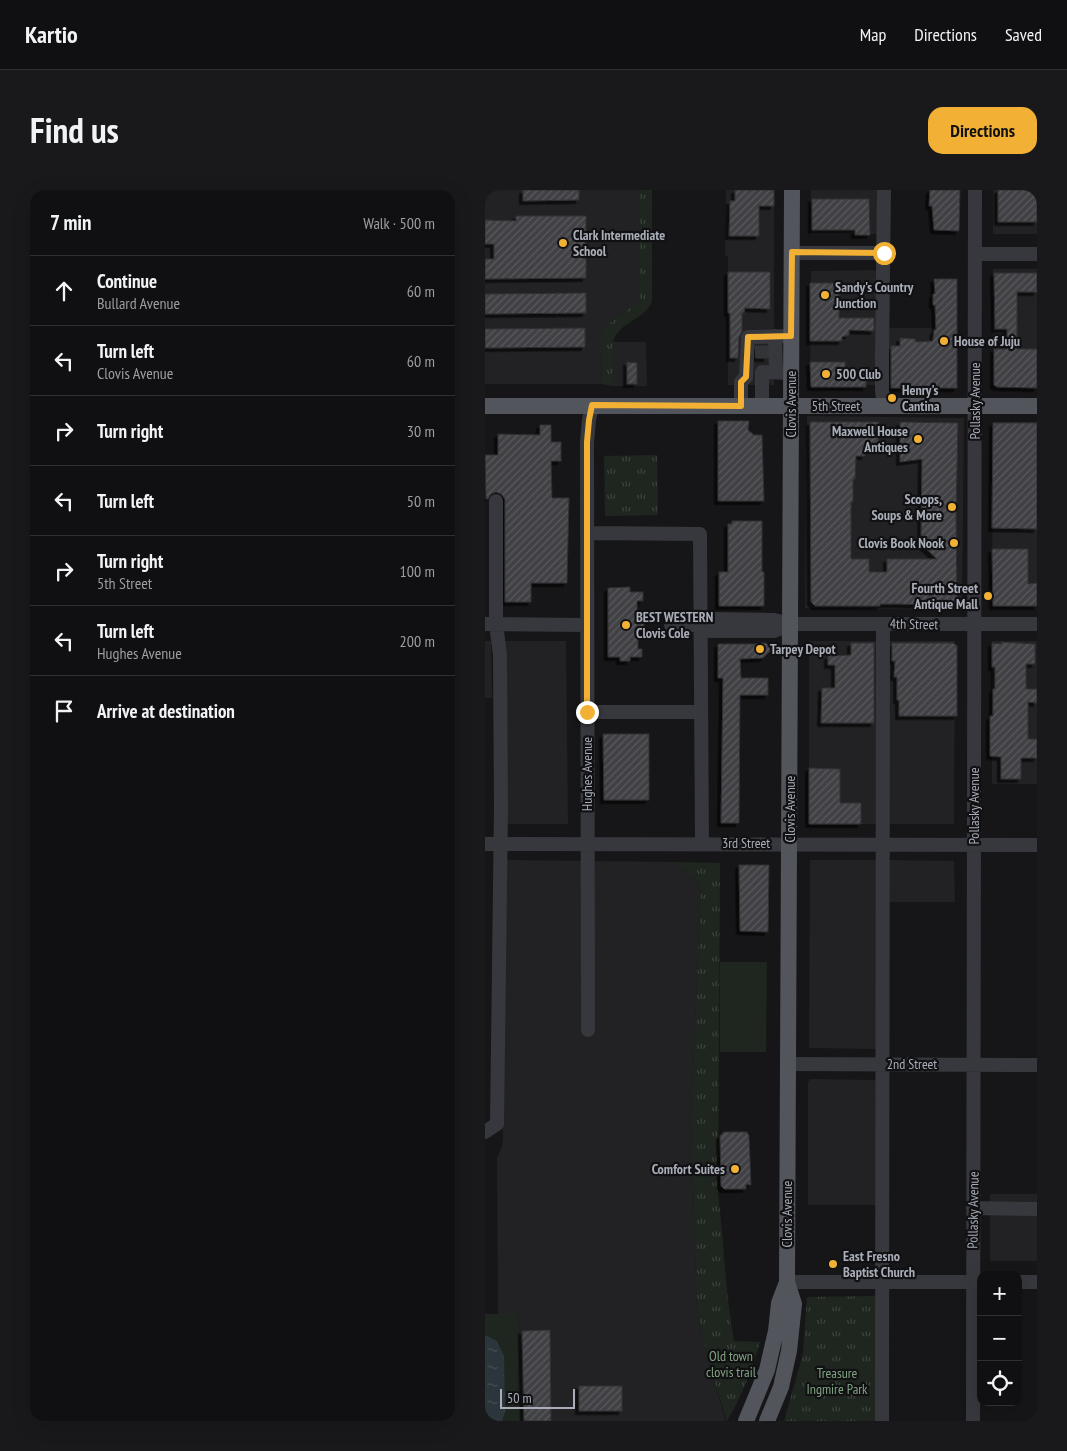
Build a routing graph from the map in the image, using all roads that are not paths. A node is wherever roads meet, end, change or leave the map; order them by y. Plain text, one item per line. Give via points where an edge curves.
1 (792, 190) edge
2 (885, 190) edge
3 (975, 190) edge
4 (792, 252) junction
5 (884, 253) junction
6 (975, 254) junction
7 (1037, 254) edge
8 (773, 354) junction
9 (746, 372) junction
10 (592, 405) junction
11 (975, 405) junction
12 (485, 406) edge
13 (741, 406) junction
14 (762, 406) junction
15 (791, 406) junction
16 (884, 406) junction
17 (1037, 406) edge
18 (496, 501) dead end
19 (587, 533) junction
20 (491, 624) edge
21 (791, 624) junction
22 (883, 624) junction
23 (1037, 624) edge
24 (587, 625) junction
25 (671, 625) dead end
26 (701, 625) junction
27 (975, 625) junction
28 (587, 712) junction
29 (701, 712) junction
30 (790, 843) junction
31 (485, 844) edge
32 (499, 844) junction
33 (587, 844) junction
34 (702, 844) junction
35 (882, 844) junction
36 (974, 845) junction
37 (1037, 845) edge
38 (588, 1030) dead end
39 (788, 1064) junction
40 (883, 1064) junction
41 (975, 1064) junction
42 (1037, 1064) edge
43 (485, 1132) edge
44 (973, 1208) junction
45 (1037, 1209) edge
46 (787, 1282) junction
47 (883, 1282) junction
48 (977, 1282) edge
49 (1022, 1282) edge
50 (1037, 1282) edge
51 (768, 1420) edge
52 (746, 1421) edge
53 (882, 1421) edge
54 (973, 1421) edge

1 - 4 main road, Clovis Avenue
2 - 5 street
3 - 6 street, Pollasky Avenue
4 - 5 street
4 - 8 main road, Clovis Avenue
5 - 16 street
6 - 7 street
6 - 11 street, Pollasky Avenue
8 - 9 street
8 - 9 street via 748,337
8 - 14 street
8 - 15 main road, Clovis Avenue
9 - 13 street via 741,382
10 - 12 main road, 5th Street
10 - 13 main road, 5th Street
10 - 19 street, Hughes Avenue via 587,431
11 - 16 main road, 5th Street
11 - 17 main road, 5th Street
11 - 27 street, Pollasky Avenue
13 - 14 main road, 5th Street
14 - 15 main road, 5th Street
15 - 16 main road, 5th Street
15 - 21 main road, Clovis Avenue
18 - 20 street
19 - 24 street, Hughes Avenue
19 - 26 street via 700,534
20 - 24 street
20 - 32 street via 500,654
21 - 22 street, 4th Street
21 - 26 street, 4th Street via 774,631 710,631
21 - 30 main road, Clovis Avenue
22 - 27 street, 4th Street
22 - 35 street
23 - 27 street, 4th Street
24 - 28 street, Hughes Avenue
25 - 26 street, 4th Street
26 - 29 street
27 - 36 street, Pollasky Avenue
28 - 29 street
28 - 33 street, Hughes Avenue
29 - 34 street
30 - 34 street, 3rd Street
30 - 35 street, 3rd Street
30 - 39 main road, Clovis Avenue
31 - 32 street, 3rd Street
32 - 33 street, 3rd Street
32 - 43 street via 497,1124
33 - 34 street, 3rd Street
33 - 38 street, Hughes Avenue
35 - 36 street, 3rd Street
35 - 40 street
36 - 37 street, 3rd Street
36 - 41 street, Pollasky Avenue
39 - 40 street, 2nd Street
39 - 46 main road, Clovis Avenue
40 - 41 street, 2nd Street
40 - 47 street
41 - 42 street, 2nd Street
41 - 44 street, Pollasky Avenue
44 - 45 street
44 - 48 street, Pollasky Avenue
46 - 47 street
46 - 51 main road via 794,1304 789,1351 781,1387
46 - 52 main road, Clovis Avenue via 779,1303 777,1331 767,1370
47 - 48 street
47 - 53 street
48 - 54 street, Pollasky Avenue
49 - 50 street

